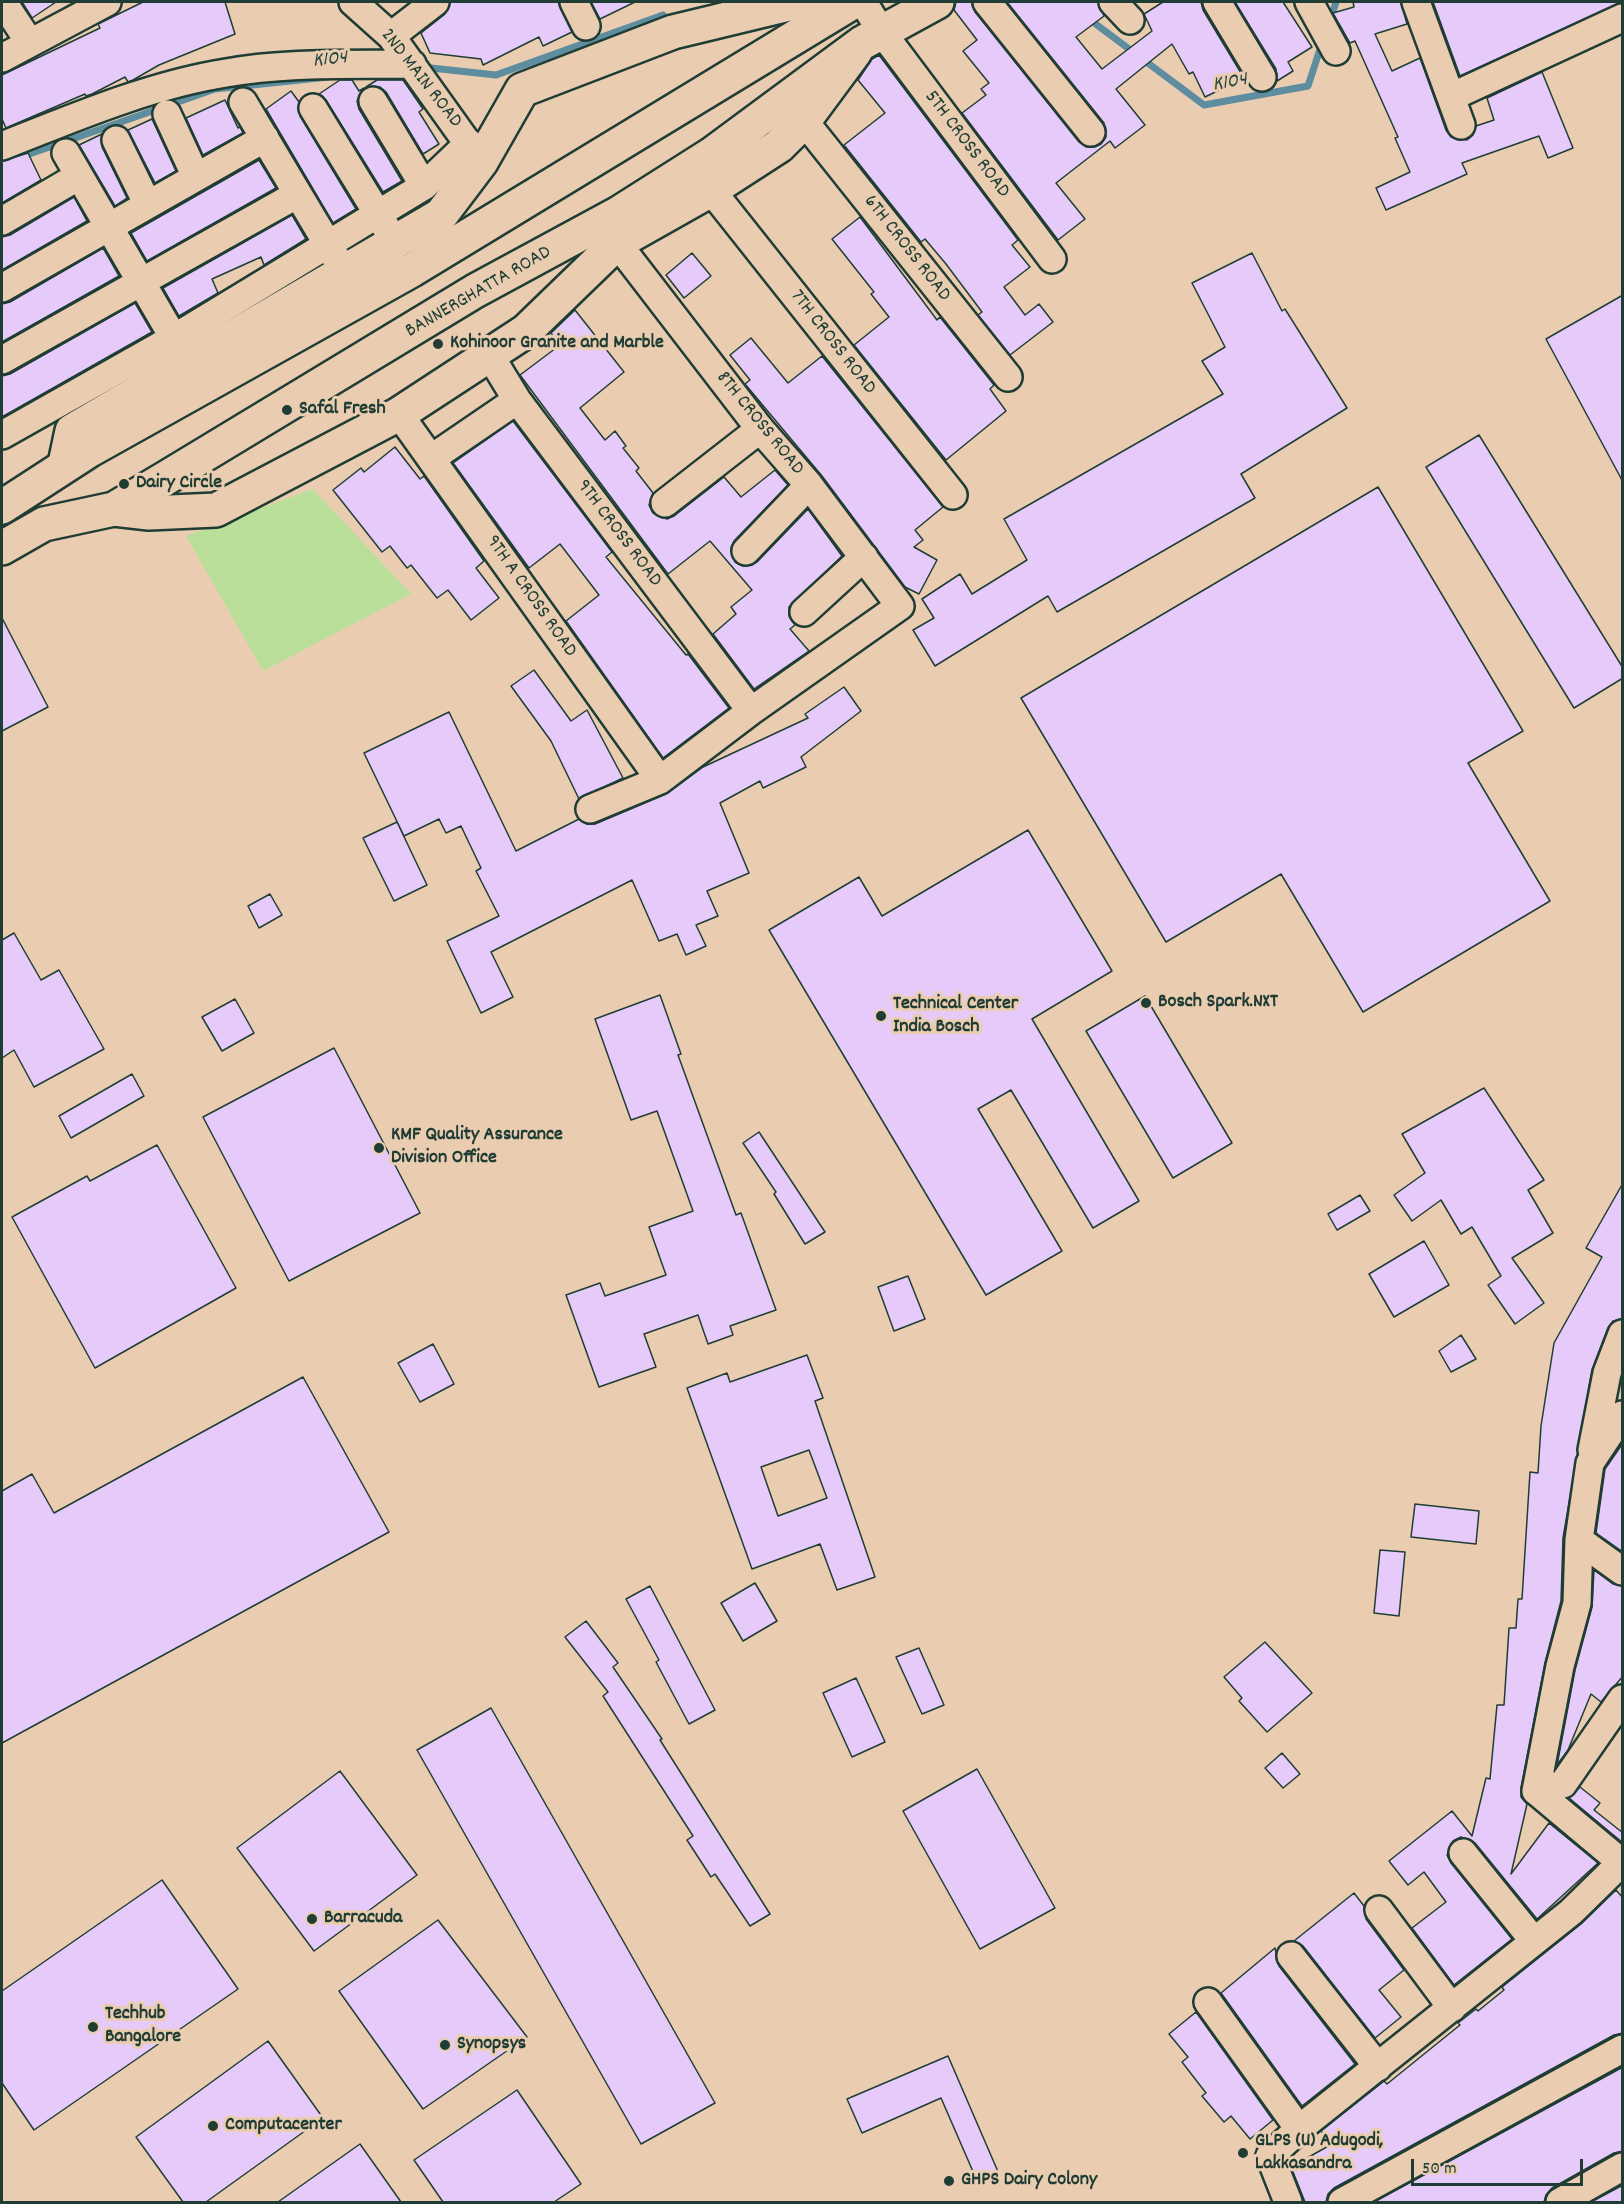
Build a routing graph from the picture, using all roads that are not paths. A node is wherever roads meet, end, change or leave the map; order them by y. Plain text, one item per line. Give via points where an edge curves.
1 (3, 2) edge
2 (107, 2) edge
3 (353, 2) edge
4 (435, 2) edge
5 (574, 2) edge
6 (937, 2) edge
7 (987, 2) edge
8 (1217, 2) edge
9 (1309, 2) edge
10 (1416, 2) edge
11 (855, 3) edge
12 (1623, 18) edge
13 (585, 26) dead end
14 (390, 36) junction
15 (871, 37) junction
16 (30, 43) junction
17 (1336, 51) dead end
18 (2, 58) edge
19 (412, 64) junction
20 (1262, 77) dead end
21 (1451, 97) junction
22 (373, 101) dead end
23 (243, 102) dead end
24 (313, 108) dead end
25 (167, 114) dead end
26 (804, 121) junction
27 (1461, 125) dead end
28 (1091, 132) dead end
29 (265, 138) junction
30 (116, 140) dead end
31 (2, 146) edge
32 (475, 153) junction
33 (196, 177) junction
34 (424, 186) junction
35 (711, 190) junction
36 (298, 194) junction
37 (148, 205) junction
38 (378, 214) junction
39 (2, 221) edge
40 (109, 227) junction
41 (395, 242) junction
42 (328, 243) junction
43 (617, 243) junction
44 (1052, 259) dead end
45 (345, 271) junction
46 (142, 283) junction
47 (2, 288) edge
48 (181, 350) junction
49 (489, 354) junction
50 (2, 360) edge
51 (1008, 377) dead end
52 (517, 400) junction
53 (399, 414) junction
54 (760, 429) junction
55 (2, 435) edge
56 (432, 458) junction
57 (65, 464) junction
58 (809, 485) junction
59 (953, 495) dead end
60 (665, 503) dead end
61 (2, 507) edge
62 (114, 509) junction
63 (2, 548) edge
64 (746, 551) dead end
65 (864, 557) junction
66 (804, 612) dead end
67 (751, 711) junction
68 (660, 780) junction
69 (590, 809) dead end
70 (1623, 1334) edge
71 (1623, 1415) edge
72 (1590, 1463) junction
73 (1579, 1539) junction
74 (1623, 1571) edge
75 (1623, 1699) edge
76 (1536, 1791) junction
77 (1463, 1853) dead end
78 (1622, 1863) edge
79 (1379, 1910) dead end
80 (1534, 1941) junction
81 (1291, 1956) dead end
82 (1208, 2002) dead end
83 (1452, 2008) junction
84 (1623, 2049) edge
85 (1378, 2067) junction
86 (1299, 2129) junction
87 (1623, 2167) edge
88 (1567, 2201) edge
89 (1288, 2202) edge
90 (1342, 2202) edge

1 - 16 street
2 - 16 street
3 - 14 street, 2ND MAIN ROAD
4 - 14 street
5 - 13 street
6 - 15 main road, BANNERGHATTA ROAD
7 - 28 street
8 - 20 street
9 - 17 street
10 - 21 street
11 - 15 street, 5TH CROSS ROAD
11 - 32 main road via 789,4 673,32 522,90
11 - 57 main road via 412,270
12 - 21 street
14 - 19 street, 2ND MAIN ROAD
15 - 26 main road
15 - 44 street, 5TH CROSS ROAD
15 - 62 main road, BANNERGHATTA ROAD via 712,154 619,213 475,291
16 - 18 street
19 - 31 street via 288,66 225,73 157,90
19 - 32 street, 2ND MAIN ROAD
21 - 27 street
22 - 34 street
23 - 29 street
24 - 38 street
25 - 33 street
26 - 35 main road via 779,147
26 - 51 street, 6TH CROSS ROAD
29 - 33 street
29 - 36 street
30 - 37 street
32 - 34 street
32 - 41 main road via 441,215
33 - 37 street
34 - 38 street
35 - 43 main road
35 - 59 street, 7TH CROSS ROAD
36 - 42 street
36 - 46 street
37 - 40 street
38 - 41 street
38 - 42 street
39 - 40 street via 73,164
40 - 46 street
40 - 47 street
41 - 45 main road
42 - 45 street
42 - 48 street
43 - 49 main road via 526,331
43 - 54 street, 8TH CROSS ROAD
45 - 48 main road
46 - 48 street
46 - 50 street
48 - 55 street
48 - 57 main road via 72,430
49 - 52 street, 9TH CROSS ROAD
49 - 53 main road
52 - 56 street
52 - 67 street, 9TH CROSS ROAD
53 - 56 street, 9TH A CROSS ROAD
53 - 62 main road via 216,510 149,513
54 - 58 street, 8TH CROSS ROAD
54 - 60 street
56 - 68 street, 9TH A CROSS ROAD
57 - 61 main road
58 - 64 street
58 - 65 street, 8TH CROSS ROAD
62 - 63 main road, BANNERGHATTA ROAD via 44,524
65 - 66 street
65 - 67 street, 8TH CROSS ROAD via 900,606
67 - 68 street
68 - 69 street
70 - 72 street via 1607,1373
71 - 72 street
72 - 73 street
73 - 74 street
73 - 76 street via 1577,1603 1560,1666
75 - 76 street via 1563,1784
76 - 78 street
77 - 80 street
78 - 80 street
79 - 83 street
80 - 83 street
81 - 85 street
82 - 86 street
83 - 85 street
84 - 90 street
85 - 86 street
86 - 89 street via 1270,2156
87 - 88 street

